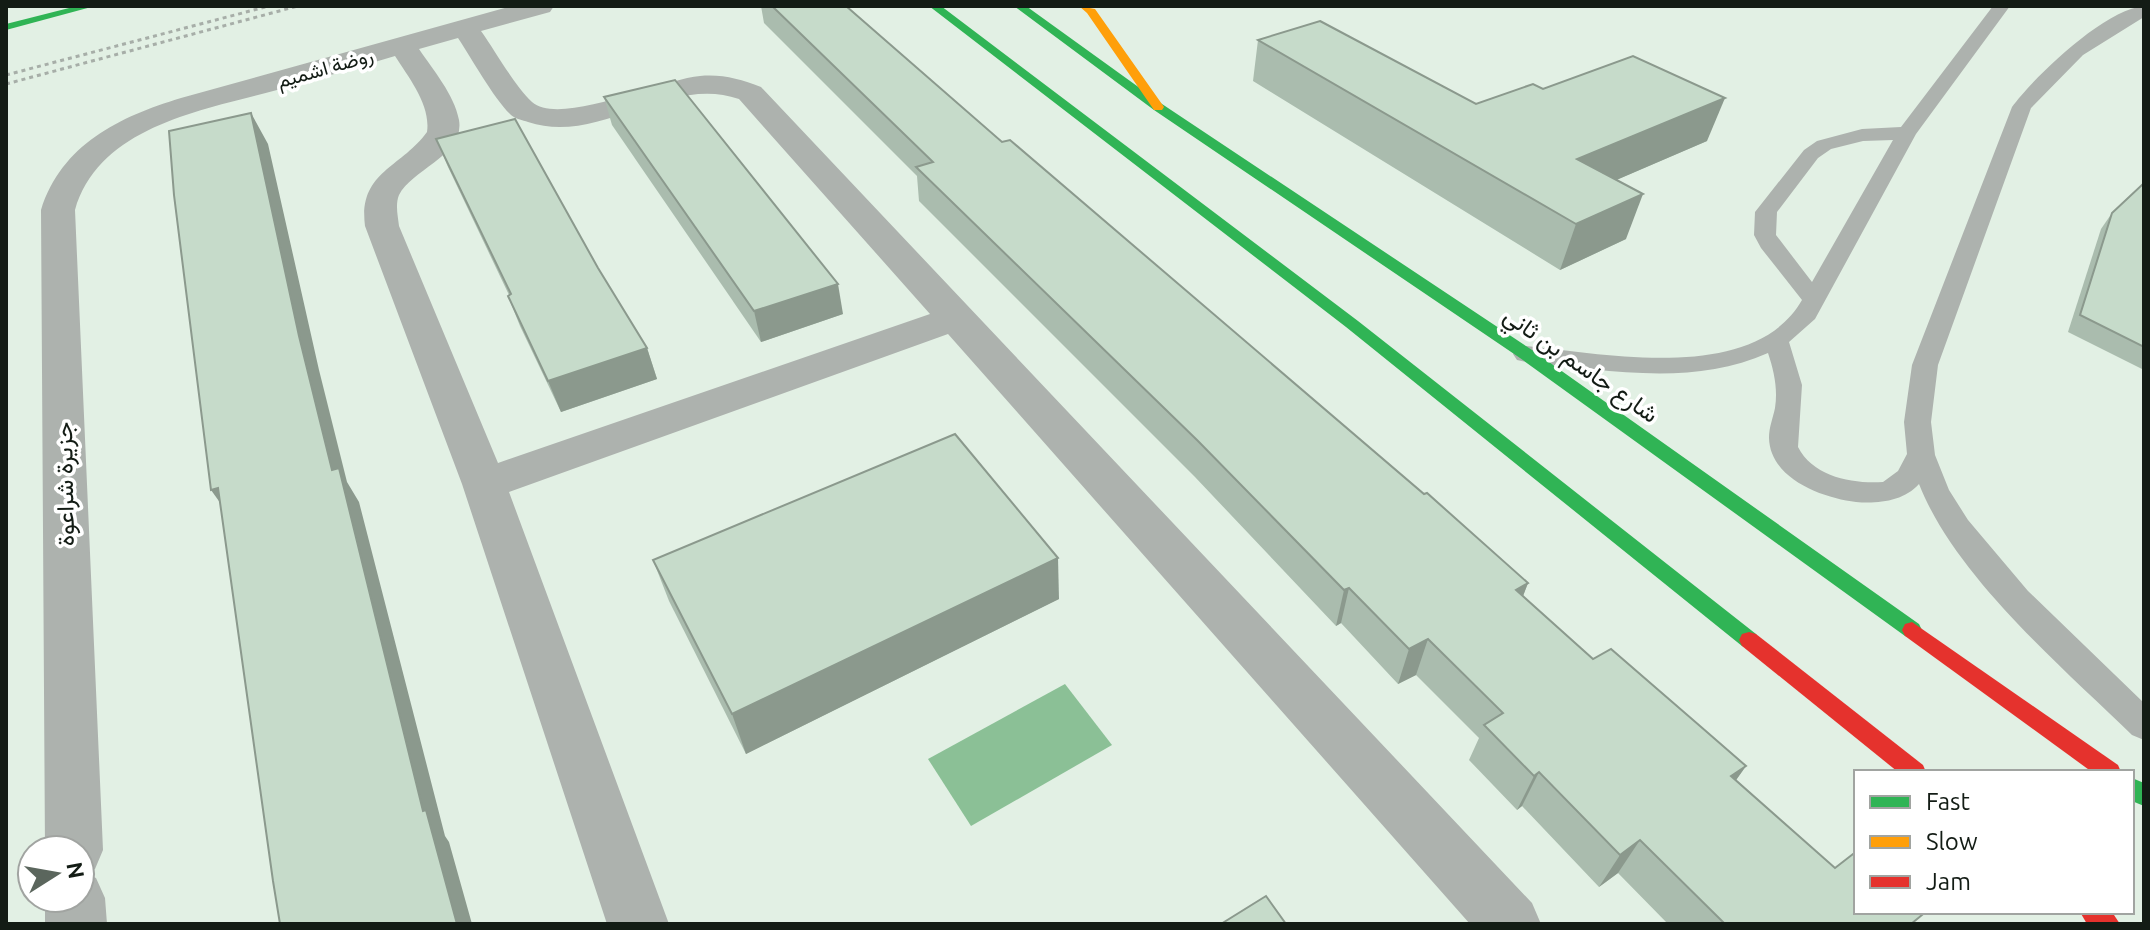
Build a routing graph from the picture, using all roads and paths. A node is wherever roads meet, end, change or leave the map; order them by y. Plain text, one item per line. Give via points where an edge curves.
1 (90, 6) edge
2 (97, 6) edge
3 (269, 6) edge
4 (298, 6) edge
5 (541, 6) edge
6 (934, 6) edge
7 (1019, 6) edge
8 (1084, 6) edge
9 (2002, 6) edge
10 (2144, 10) edge
11 (57, 14) junction
12 (6, 27) edge
13 (465, 28) junction
14 (403, 46) junction
15 (6, 75) edge
16 (6, 84) edge
17 (1158, 107) junction
18 (1907, 133) junction
19 (112, 138) joint
20 (1814, 299) junction
21 (957, 318) junction
22 (1776, 341) junction
23 (1526, 354) junction
24 (1921, 454) junction
25 (484, 484) junction
26 (2144, 725) edge
27 (1912, 770) edge
28 (2107, 770) edge
29 (74, 834) edge
30 (638, 924) edge
31 (1510, 924) edge

1 - 11 main road
2 - 11 main road
3 - 15 path
4 - 16 path
5 - 13 street, روضة اشميم
6 - 27 main road via 1352,324
7 - 17 main road, شارع جاسم بن ثاني
8 - 17 main road
9 - 18 lane
10 - 24 lane via 2082,46 2022,107 1925,365 1919,409
11 - 12 main road
13 - 14 street, روضة اشميم
13 - 21 street via 523,110 536,118 577,117 704,84 739,86
14 - 19 street, روضة اشميم via 181,109
14 - 25 street via 445,127 433,148 393,176 380,199 382,226
17 - 23 main road, شارع جاسم بن ثاني
18 - 20 lane
18 - 20 lane via 1862,135 1824,145 1766,212 1765,235 1772,248
19 - 29 street, جزيرة شراعوة via 73,174 58,210
20 - 22 lane via 1803,319
21 - 25 street
21 - 31 street
22 - 23 lane via 1722,360 1688,364
22 - 24 lane via 1789,382 1782,436 1787,456 1809,476 1841,490 1874,495 1898,487 1912,475
23 - 28 main road, شارع جاسم بن ثاني
24 - 26 lane via 1943,504 2014,597
25 - 30 street

